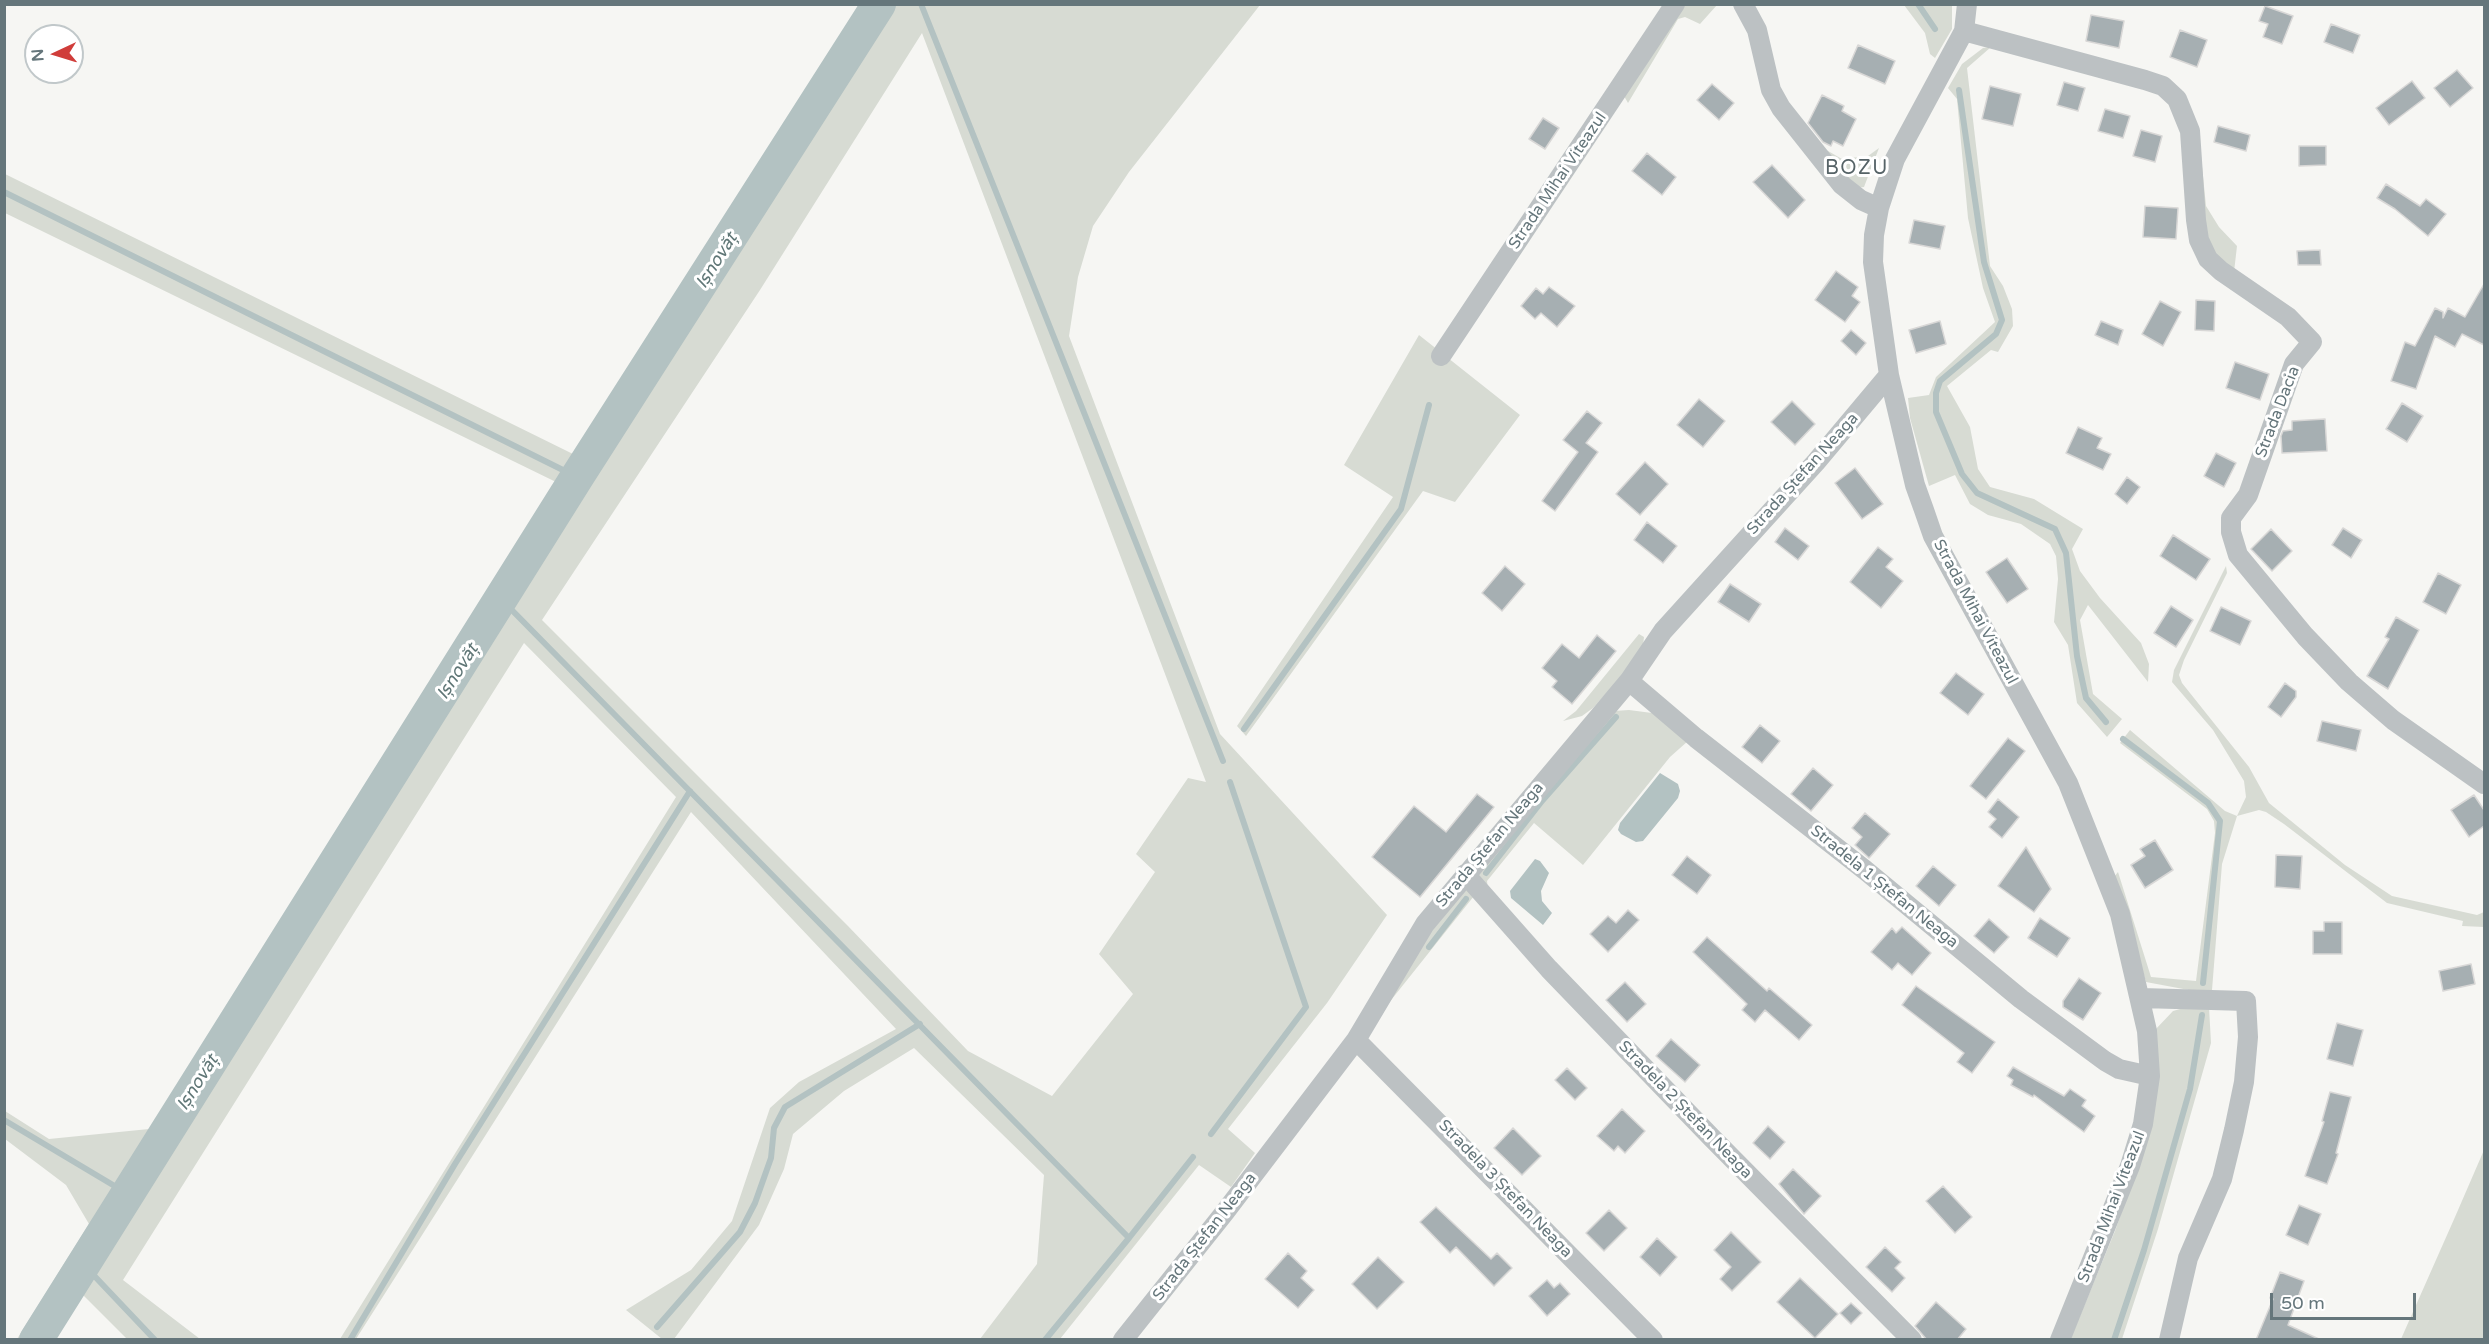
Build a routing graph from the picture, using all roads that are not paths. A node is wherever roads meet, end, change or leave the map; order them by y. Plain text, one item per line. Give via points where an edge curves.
1 (1675, 4) edge
2 (1743, 4) edge
3 (1967, 4) edge
4 (1964, 32) junction
5 (1879, 208) junction
6 (1441, 356) dead end
7 (1889, 375) junction
8 (1629, 681) junction
9 (2484, 784) edge
10 (1465, 873) junction
11 (2142, 998) junction
12 (1356, 1040) junction
13 (2150, 1076) junction
14 (1123, 1340) edge
15 (1653, 1340) edge
16 (1912, 1340) edge
17 (2060, 1340) edge
18 (2169, 1340) edge

1 - 6 street, Strada Mihai Viteazul
2 - 5 street via 1757,30 1772,90 1781,108 1842,185
3 - 4 street, Strada Mihai Viteazul
4 - 5 street, Strada Mihai Viteazul via 1895,159
4 - 9 street, Strada Dacia via 2145,80 2163,86 2177,99 2190,131 2196,220 2199,240 2208,259 2288,317 2312,342 2294,364 2248,495 2231,518 2238,555 2349,682 2393,720
5 - 7 street, Strada Mihai Viteazul via 1873,262
7 - 8 street, Strada Ștefan Neaga via 1663,631
7 - 11 street, Strada Mihai Viteazul via 1915,485 1933,536 2067,783 2120,914
8 - 10 street, Strada Ștefan Neaga
8 - 13 street, Stradela 1 Ștefan Neaga via 2021,999 2105,1061
10 - 12 street, Strada Ștefan Neaga via 1425,924
10 - 16 street, Stradela 2 Ștefan Neaga via 1550,969
11 - 13 street, Strada Mihai Viteazul
11 - 18 street via 2246,1001 2244,1082 2234,1130 2222,1179 2188,1258
12 - 14 street, Strada Ștefan Neaga
12 - 15 street, Stradela 3 Ștefan Neaga
13 - 17 street, Strada Mihai Viteazul via 2144,1124 2130,1166

